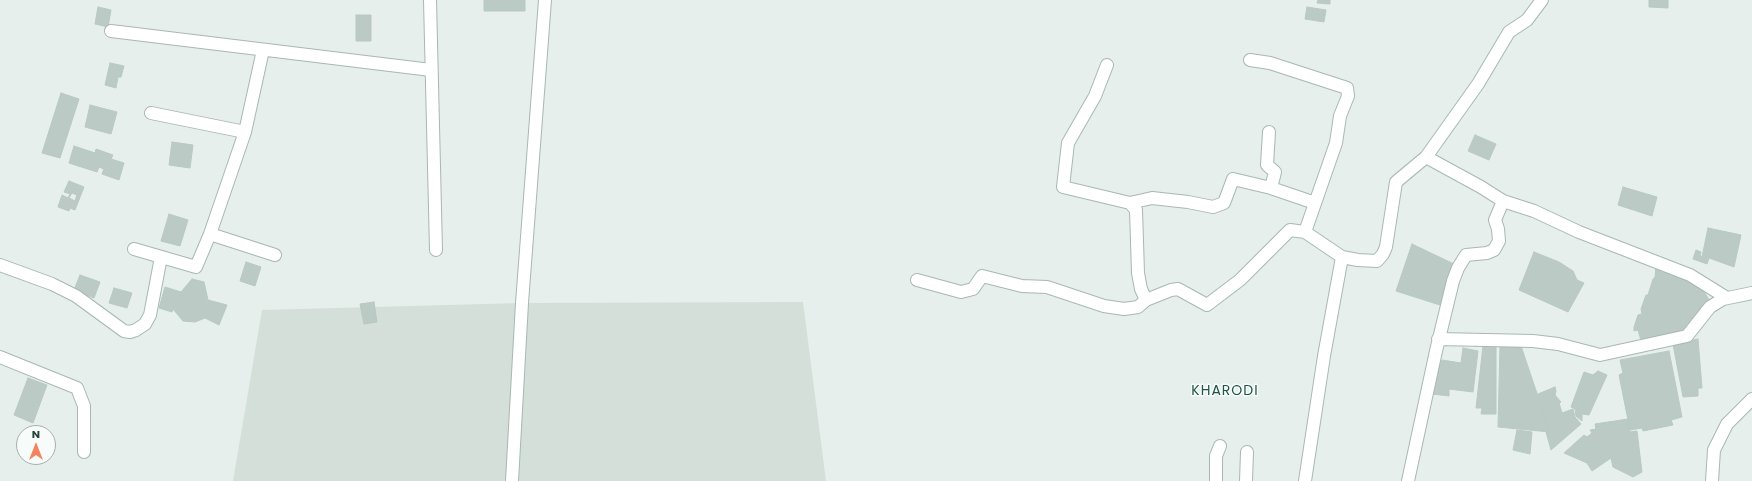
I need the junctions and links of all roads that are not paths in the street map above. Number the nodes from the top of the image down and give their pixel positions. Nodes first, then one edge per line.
1 (430, 0) edge
2 (545, 0) edge
3 (1542, 0) edge
4 (111, 31) dead end
5 (263, 50) junction
6 (1250, 60) dead end
7 (1107, 65) dead end
8 (431, 70) junction
9 (151, 113) dead end
10 (245, 132) junction
11 (1270, 132) dead end
12 (1426, 157) junction
13 (1271, 188) junction
14 (1503, 201) junction
15 (1130, 203) junction
16 (1316, 203) junction
17 (1305, 232) junction
18 (210, 234) junction
19 (134, 249) dead end
20 (436, 250) dead end
21 (276, 255) dead end
22 (161, 257) junction
23 (1342, 257) junction
24 (0, 265) edge
25 (917, 280) dead end
26 (1752, 293) edge
27 (1727, 298) junction
28 (1146, 300) junction
29 (1438, 340) junction
30 (0, 357) edge
31 (1752, 399) edge
32 (1220, 446) dead end
33 (84, 452) dead end
34 (1247, 452) dead end
35 (512, 481) edge
36 (1216, 481) edge
37 (1246, 481) edge
38 (1305, 481) edge
39 (1408, 481) edge
40 (1712, 481) edge

1 - 8 street
2 - 35 street
3 - 12 street
4 - 5 street
5 - 8 street
5 - 10 street
6 - 16 street
7 - 15 street
8 - 20 street
9 - 10 street
10 - 18 street
11 - 13 street
12 - 14 street
12 - 23 street
13 - 15 street
13 - 16 street
14 - 27 street
14 - 29 street
15 - 28 street
16 - 17 street
17 - 23 street
17 - 28 street
18 - 21 street
18 - 22 street
19 - 22 street
22 - 24 street
23 - 38 street
25 - 28 street
26 - 27 street
27 - 29 street
29 - 39 street
30 - 33 street
31 - 40 street
32 - 36 street
34 - 37 street

